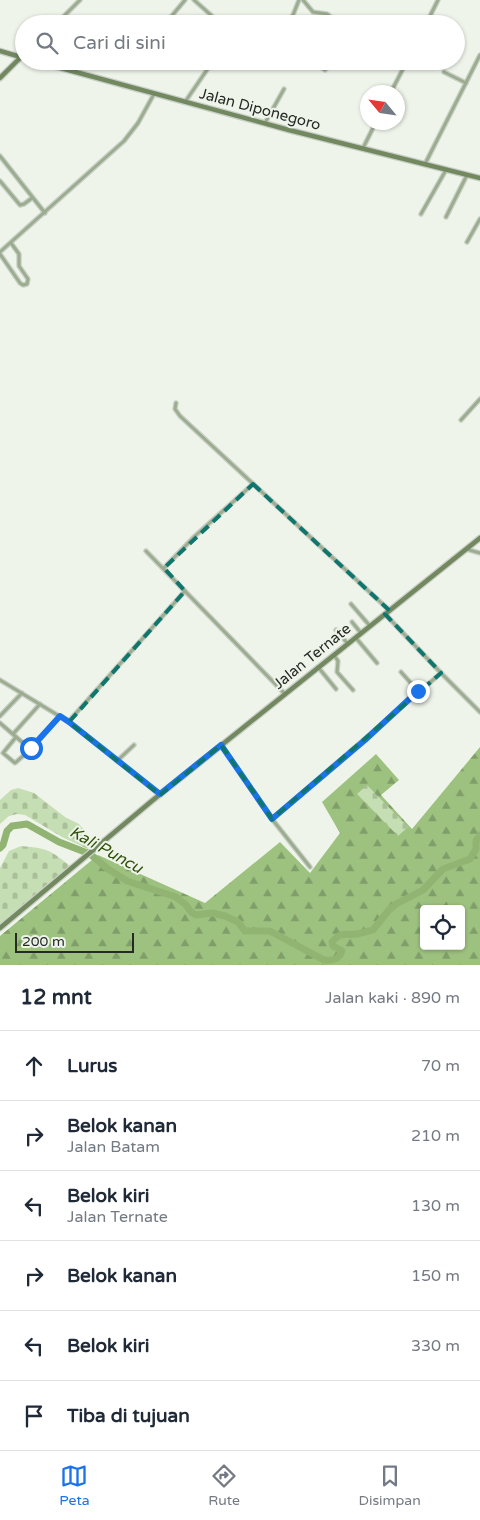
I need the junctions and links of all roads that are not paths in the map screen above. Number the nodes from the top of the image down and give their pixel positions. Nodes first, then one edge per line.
1 (80, 0) edge
2 (186, 0) edge
3 (194, 0) edge
4 (301, 0) edge
5 (438, 0) edge
6 (200, 2) edge
7 (65, 15) edge
8 (173, 15) edge
9 (212, 15) edge
10 (293, 15) edge
11 (328, 15) edge
12 (430, 15) edge
13 (0, 51) edge
14 (15, 55) edge
15 (480, 55) edge
16 (15, 64) edge
17 (67, 70) edge
18 (207, 70) edge
19 (402, 70) edge
20 (444, 72) dead end
21 (0, 78) edge
22 (466, 83) junction
23 (395, 85) edge
24 (284, 89) dead end
25 (154, 94) junction
26 (185, 103) junction
27 (265, 124) junction
28 (372, 130) edge
29 (363, 149) junction
30 (0, 156) edge
31 (424, 164) junction
32 (446, 170) junction
33 (467, 175) junction
34 (480, 178) edge
35 (0, 181) edge
36 (32, 198) junction
37 (45, 213) junction
38 (421, 214) dead end
39 (446, 217) dead end
40 (480, 219) edge
41 (467, 242) dead end
42 (11, 243) junction
43 (1, 250) edge
44 (480, 399) edge
45 (176, 403) dead end
46 (461, 420) dead end
47 (253, 484) junction
48 (480, 538) edge
49 (466, 549) junction
50 (146, 551) dead end
51 (480, 553) edge
52 (164, 568) junction
53 (185, 591) junction
54 (351, 604) dead end
55 (387, 612) junction
56 (352, 622) dead end
57 (370, 626) junction
58 (336, 630) dead end
59 (361, 633) junction
60 (356, 638) junction
61 (348, 644) junction
62 (334, 655) junction
63 (377, 663) dead end
64 (318, 668) junction
65 (401, 672) dead end
66 (441, 673) junction
67 (0, 680) edge
68 (336, 689) dead end
69 (353, 690) dead end
70 (418, 691) junction
71 (22, 693) junction
72 (285, 694) junction
73 (40, 704) junction
74 (480, 712) edge
75 (0, 716) edge
76 (60, 716) junction
77 (69, 722) junction
78 (0, 723) edge
79 (15, 736) junction
80 (134, 744) dead end
81 (221, 745) junction
82 (30, 749) junction
83 (117, 761) junction
84 (160, 794) junction
85 (272, 819) junction
86 (310, 867) dead end
87 (0, 928) edge

1 - 7 street
2 - 8 street
3 - 6 street
4 - 10 street
4 - 11 street
5 - 12 street
6 - 9 street
13 - 14 street
15 - 22 street
16 - 21 street
17 - 25 street, Jalan Diponegoro
18 - 26 street
19 - 23 street
20 - 22 street
22 - 31 street
24 - 27 street
25 - 26 street, Jalan Diponegoro
25 - 37 street
26 - 27 street, Jalan Diponegoro
27 - 29 street, Jalan Diponegoro
28 - 29 street
29 - 31 street, Jalan Diponegoro
30 - 36 street
31 - 32 street, Jalan Diponegoro
32 - 33 street, Jalan Diponegoro
32 - 38 street
33 - 34 street, Jalan Diponegoro
33 - 39 street
35 - 36 street
36 - 37 street
37 - 42 street
40 - 41 street
42 - 43 street
42 - 43 street
44 - 46 street
45 - 47 street
47 - 52 street
47 - 55 street
48 - 49 street, Jalan Ternate
49 - 51 street
49 - 55 street, Jalan Ternate
50 - 52 street
52 - 53 street
53 - 72 street
53 - 77 street
54 - 57 street
55 - 57 street, Jalan Ternate
55 - 66 street
56 - 59 street
57 - 59 street, Jalan Ternate
58 - 61 street
59 - 60 street, Jalan Ternate
60 - 61 street, Jalan Ternate
60 - 63 street
61 - 62 street, Jalan Ternate
62 - 64 street, Jalan Ternate
62 - 69 street
64 - 68 street
64 - 72 street, Jalan Ternate
65 - 70 street
66 - 70 street
66 - 74 street
67 - 71 street
70 - 85 street
71 - 73 street
71 - 75 street
72 - 81 street, Jalan Ternate
73 - 76 street
73 - 79 street
76 - 77 street
76 - 82 street
77 - 83 street
78 - 79 street
79 - 82 street
79 - 82 street
80 - 83 street
81 - 84 street, Jalan Ternate
81 - 85 street
83 - 84 street
84 - 87 street, Jalan Ternate
85 - 86 street

